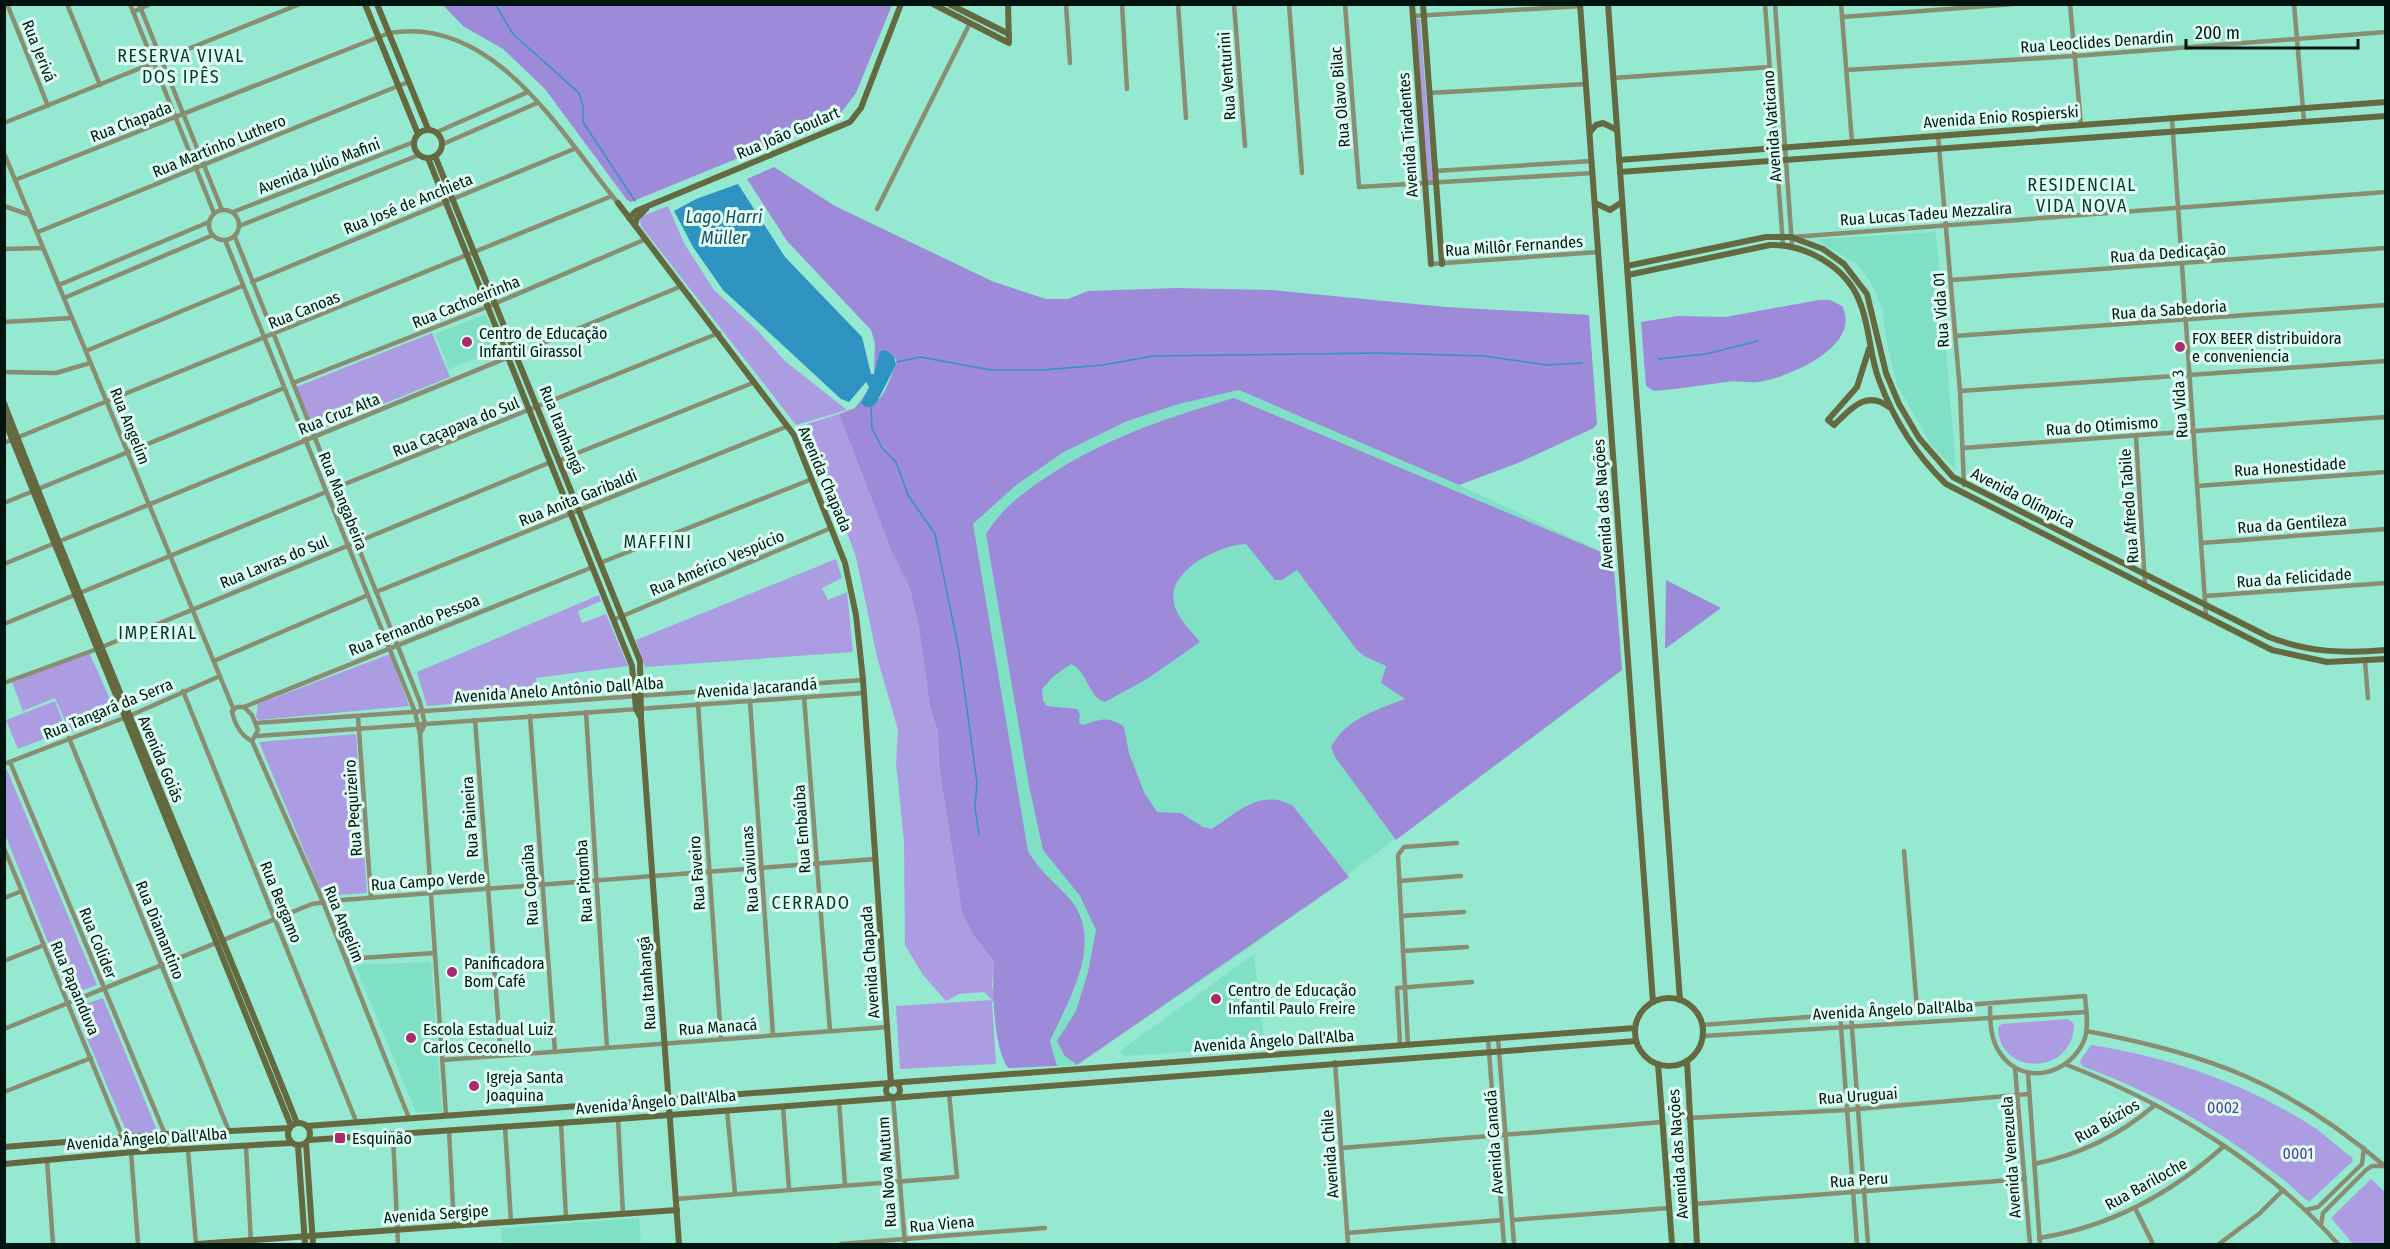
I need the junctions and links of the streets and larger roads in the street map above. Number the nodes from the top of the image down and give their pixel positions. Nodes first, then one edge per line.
1 (7, 4) edge
2 (68, 4) edge
3 (130, 4) edge
4 (150, 4) edge
5 (300, 4) edge
6 (365, 4) edge
7 (377, 4) edge
8 (901, 4) edge
9 (933, 4) edge
10 (949, 4) edge
11 (1008, 4) edge
12 (1066, 4) edge
13 (1122, 4) edge
14 (1178, 4) edge
15 (1234, 4) edge
16 (1289, 4) edge
17 (1345, 4) edge
18 (1412, 4) edge
19 (1423, 4) edge
20 (1608, 4) edge
21 (1765, 4) edge
22 (1775, 4) edge
23 (1841, 4) edge
24 (2014, 4) edge
25 (2070, 4) edge
26 (2294, 4) edge
27 (1581, 5) edge
28 (140, 6) edge
29 (132, 12) junction
30 (1424, 15) junction
31 (1413, 16) junction
32 (1842, 17) junction
33 (970, 23) junction
34 (2385, 32) edge
35 (388, 33) junction
36 (1009, 34) junction
37 (379, 37) junction
38 (2296, 39) junction
39 (2075, 56) junction
40 (162, 60) junction
41 (153, 63) junction
42 (1070, 63) dead end
43 (1770, 67) junction
44 (1846, 70) junction
45 (1613, 78) junction
46 (408, 82) junction
47 (1586, 84) junction
48 (100, 85) junction
49 (399, 86) junction
50 (1127, 88) dead end
51 (528, 92) junction
52 (1429, 93) junction
53 (2385, 102) edge
54 (537, 103) junction
55 (48, 106) junction
56 (2302, 109) junction
57 (183, 114) junction
58 (2385, 116) edge
59 (175, 117) junction
60 (1186, 118) dead end
61 (2172, 119) junction
62 (2304, 121) junction
63 (4, 123) edge
64 (2081, 125) junction
65 (428, 129) junction
66 (1617, 130) junction
67 (2173, 131) junction
68 (437, 132) junction
69 (1590, 133) junction
70 (418, 134) junction
71 (1938, 134) junction
72 (1852, 141) junction
73 (414, 142) junction
74 (443, 144) junction
75 (1245, 146) dead end
76 (1786, 147) junction
77 (1776, 148) junction
78 (1940, 148) junction
79 (574, 149) junction
80 (4, 153) edge
81 (419, 155) junction
82 (432, 157) junction
83 (1777, 159) junction
84 (1787, 159) junction
85 (1619, 160) junction
86 (1592, 161) junction
87 (204, 165) junction
88 (196, 168) junction
89 (1435, 171) junction
90 (1620, 172) junction
91 (1302, 173) dead end
92 (1593, 173) junction
93 (15, 180) junction
94 (1425, 184) junction
95 (1436, 184) junction
96 (2385, 192) edge
97 (612, 196) junction
98 (452, 199) junction
99 (444, 202) junction
100 (1622, 202) junction
101 (618, 203) junction
102 (1595, 203) junction
103 (651, 205) junction
104 (4, 206) edge
105 (2178, 207) junction
106 (222, 210) junction
107 (877, 210) dead end
108 (636, 211) junction
109 (233, 212) junction
110 (214, 213) junction
111 (30, 215) junction
112 (629, 218) junction
113 (209, 222) junction
114 (1947, 224) junction
115 (635, 225) junction
116 (239, 226) junction
117 (38, 232) junction
118 (213, 235) junction
119 (1782, 236) junction
120 (235, 237) junction
121 (1791, 237) junction
122 (646, 239) junction
123 (225, 240) junction
124 (1783, 245) junction
125 (1792, 246) junction
126 (43, 248) junction
127 (2385, 248) edge
128 (4, 249) edge
129 (1599, 252) junction
130 (475, 253) junction
131 (466, 257) junction
132 (1431, 264) joint
133 (1442, 264) junction
134 (2184, 265) junction
135 (1627, 266) junction
136 (1628, 275) junction
137 (1951, 280) junction
138 (252, 282) junction
139 (59, 285) junction
140 (242, 286) junction
141 (683, 286) junction
142 (64, 298) junction
143 (495, 303) junction
144 (2385, 305) edge
145 (487, 307) junction
146 (72, 318) junction
147 (2187, 321) junction
148 (4, 322) edge
149 (719, 333) junction
150 (274, 335) junction
151 (1955, 336) junction
152 (264, 339) junction
153 (1869, 348) junction
154 (86, 351) junction
155 (516, 354) junction
156 (507, 358) junction
157 (2385, 361) edge
158 (90, 363) junction
159 (4, 372) edge
160 (2190, 375) junction
161 (755, 382) junction
162 (293, 383) junction
163 (284, 388) junction
164 (1960, 392) junction
165 (4, 403) edge
166 (108, 403) junction
167 (538, 407) junction
168 (1891, 408) junction
169 (529, 410) junction
170 (2385, 417) edge
171 (4, 419) edge
172 (788, 426) junction
173 (2193, 431) junction
174 (2136, 436) junction
175 (314, 437) junction
176 (15, 438) junction
177 (305, 440) junction
178 (4, 442) edge
179 (1963, 448) junction
180 (128, 453) junction
181 (560, 460) junction
182 (551, 462) junction
183 (2385, 472) edge
184 (812, 479) junction
185 (1964, 485) junction
186 (2197, 486) junction
187 (335, 488) junction
188 (35, 490) junction
189 (326, 492) junction
190 (4, 503) edge
191 (149, 504) junction
192 (579, 510) junction
193 (571, 513) junction
194 (831, 528) junction
195 (2385, 529) edge
196 (357, 541) junction
197 (56, 543) junction
198 (2201, 543) junction
199 (349, 544) junction
200 (170, 557) junction
201 (600, 563) junction
202 (4, 564) edge
203 (593, 567) junction
204 (2146, 574) junction
205 (2385, 583) edge
206 (2145, 585) junction
207 (376, 592) junction
208 (77, 594) junction
209 (368, 595) junction
210 (2205, 596) junction
211 (2205, 605) junction
212 (191, 609) junction
213 (2206, 616) junction
214 (621, 617) junction
215 (613, 620) junction
216 (4, 624) edge
217 (398, 645) junction
218 (99, 647) junction
219 (390, 648) junction
220 (2385, 650) edge
221 (2385, 659) edge
222 (214, 661) junction
223 (2365, 661) junction
224 (220, 676) junction
225 (863, 680) junction
226 (4, 683) edge
227 (811, 684) junction
228 (183, 692) junction
229 (864, 693) junction
230 (639, 696) junction
231 (814, 696) junction
232 (804, 697) junction
233 (2368, 698) dead end
234 (750, 701) junction
235 (698, 704) junction
236 (244, 707) junction
237 (233, 708) junction
238 (639, 709) junction
239 (415, 712) junction
240 (423, 712) junction
241 (586, 712) junction
242 (530, 716) junction
243 (126, 717) junction
244 (358, 717) junction
245 (475, 720) junction
246 (256, 723) junction
247 (417, 724) junction
248 (425, 724) junction
249 (359, 729) junction
250 (420, 734) junction
251 (257, 736) junction
252 (69, 738) junction
253 (252, 741) junction
254 (7, 763) edge
255 (1457, 843) dead end
256 (4, 848) edge
257 (1904, 851) dead end
258 (876, 859) junction
259 (817, 863) junction
260 (762, 868) junction
261 (709, 872) junction
262 (654, 876) junction
263 (1461, 876) dead end
264 (596, 880) junction
265 (1399, 880) junction
266 (542, 884) junction
267 (488, 888) junction
268 (22, 891) junction
269 (431, 893) junction
270 (371, 897) junction
271 (4, 898) edge
272 (323, 902) junction
273 (1464, 912) dead end
274 (1401, 916) junction
275 (274, 918) junction
276 (223, 939) junction
277 (216, 943) junction
278 (44, 945) junction
279 (1467, 947) dead end
280 (1403, 951) junction
281 (435, 953) junction
282 (346, 959) junction
283 (4, 961) edge
284 (162, 965) junction
285 (1472, 982) dead end
286 (1405, 988) junction
287 (104, 989) junction
288 (1680, 1000) junction
289 (1653, 1002) junction
290 (67, 1003) junction
291 (1989, 1004) junction
292 (1917, 1009) junction
293 (2086, 1012) junction
294 (1840, 1014) junction
295 (1851, 1014) junction
296 (1990, 1018) junction
297 (1702, 1024) junction
298 (1852, 1026) junction
299 (888, 1027) junction
300 (1840, 1027) junction
301 (1635, 1028) junction
302 (4, 1029) edge
303 (830, 1031) junction
304 (2086, 1031) junction
305 (773, 1035) junction
306 (1703, 1036) junction
307 (1498, 1038) junction
308 (721, 1039) junction
309 (1488, 1039) junction
310 (1636, 1041) junction
311 (665, 1043) junction
312 (1400, 1045) junction
313 (1408, 1045) junction
314 (607, 1048) junction
315 (1499, 1050) junction
316 (1489, 1051) junction
317 (555, 1052) junction
318 (501, 1056) junction
319 (91, 1058) junction
320 (443, 1060) junction
321 (1687, 1061) junction
322 (1335, 1062) junction
323 (1658, 1064) junction
324 (2067, 1065) junction
325 (2015, 1068) junction
326 (2028, 1073) junction
327 (891, 1084) junction
328 (4, 1092) edge
329 (945, 1093) junction
330 (2029, 1094) junction
331 (2018, 1095) junction
332 (893, 1097) junction
333 (669, 1099) junction
334 (839, 1101) junction
335 (2155, 1105) junction
336 (783, 1106) junction
337 (1858, 1109) junction
338 (727, 1110) junction
339 (1847, 1110) junction
340 (671, 1114) junction
341 (446, 1115) junction
342 (409, 1118) junction
343 (618, 1119) junction
344 (1688, 1119) junction
345 (356, 1121) junction
346 (1662, 1122) junction
347 (561, 1123) junction
348 (292, 1126) junction
349 (306, 1126) junction
350 (505, 1126) junction
351 (449, 1130) junction
352 (229, 1131) junction
353 (165, 1134) junction
354 (393, 1135) junction
355 (1505, 1135) junction
356 (1496, 1136) junction
357 (123, 1138) junction
358 (308, 1142) junction
359 (294, 1144) junction
360 (246, 1146) junction
361 (2224, 1146) junction
362 (4, 1147) edge
363 (1341, 1148) junction
364 (2364, 1148) junction
365 (158, 1150) junction
366 (188, 1150) junction
367 (131, 1152) junction
368 (48, 1160) junction
369 (4, 1164) edge
370 (2034, 1164) junction
371 (2385, 1167) edge
372 (2025, 1179) junction
373 (900, 1181) junction
374 (846, 1185) junction
375 (789, 1189) junction
376 (2283, 1190) junction
377 (1853, 1192) junction
378 (1864, 1192) junction
379 (735, 1193) junction
380 (676, 1199) junction
381 (1694, 1204) junction
382 (1669, 1208) junction
383 (2134, 1208) junction
384 (676, 1210) junction
385 (2306, 1210) junction
386 (623, 1214) junction
387 (567, 1218) junction
388 (1502, 1220) junction
389 (1512, 1220) junction
390 (511, 1222) junction
391 (2321, 1225) junction
392 (454, 1226) junction
393 (1045, 1228) dead end
394 (397, 1231) junction
395 (1347, 1233) junction
396 (313, 1236) junction
397 (305, 1237) junction
398 (2039, 1238) junction
399 (904, 1242) edge
400 (251, 1243) edge
401 (2338, 1244) edge
402 (53, 1245) edge
403 (138, 1245) edge
404 (197, 1245) edge
405 (305, 1245) edge
406 (314, 1245) edge
407 (398, 1245) edge
408 (679, 1245) edge
409 (841, 1245) edge
410 (1348, 1245) edge
411 (1504, 1245) edge
412 (1514, 1245) edge
413 (1672, 1245) edge
414 (1697, 1245) edge
415 (1857, 1245) edge
416 (1868, 1245) edge
417 (2030, 1245) edge
418 (2040, 1245) edge
419 (2153, 1245) edge
420 (2219, 1245) edge

1 - 55 street, Rua Jerivá
2 - 48 street
3 - 29 street
4 - 28 street
5 - 40 street
6 - 37 street
7 - 35 street
8 - 103 street, Rua João Goulart
9 - 33 street
10 - 36 street
11 - 36 street
12 - 42 street
13 - 50 street
14 - 60 street
15 - 75 street, Rua Venturini
16 - 91 street
17 - 94 street, Rua Olavo Bilac
18 - 31 street, Avenida Tiradentes
19 - 30 street, Avenida Tiradentes
20 - 45 street
21 - 43 street, Avenida Vaticano
22 - 76 street, Avenida Vaticano
23 - 32 street
24 - 32 street
25 - 39 street
26 - 38 street
27 - 30 street
27 - 47 street, Avenida das Nações
28 - 29 street
28 - 40 street
29 - 41 street
30 - 31 street
30 - 52 street, Avenida Tiradentes
31 - 94 street, Avenida Tiradentes
32 - 44 street
33 - 36 street
33 - 107 street
34 - 38 street, Rua Leoclides Denardin
35 - 37 street, Rua Chapada
35 - 46 street
35 - 51 street, Avenida Chapada
37 - 49 street
37 - 57 street, Rua Chapada
38 - 39 street, Rua Leoclides Denardin
38 - 56 street
39 - 44 street, Rua Leoclides Denardin
39 - 64 street
40 - 41 street
40 - 57 street
41 - 48 street
41 - 59 street
43 - 45 street
43 - 77 street, Avenida Vaticano
44 - 72 street
45 - 66 street
46 - 49 street, Rua Martinho Luthero
46 - 65 street
47 - 52 street
47 - 69 street, Avenida das Nações
48 - 55 street
49 - 70 street
49 - 87 street, Rua Martinho Luthero
51 - 54 street, Avenida Chapada
51 - 68 street
52 - 89 street, Avenida Tiradentes
53 - 56 street, Avenida Enio Rospierski
54 - 74 street
54 - 79 street, Avenida Chapada
55 - 63 street
56 - 61 street, Avenida Enio Rospierski
56 - 62 street
57 - 59 street, Rua Chapada
57 - 87 street
58 - 62 street, Avenida Enio Rospierski
59 - 88 street
59 - 93 street, Rua Chapada
61 - 64 street, Avenida Enio Rospierski
61 - 67 street, Rua Vida 3
62 - 67 street, Avenida Enio Rospierski
64 - 71 street, Avenida Enio Rospierski
65 - 68 street
65 - 70 street
66 - 69 street
66 - 85 street
67 - 78 street, Avenida Enio Rospierski
67 - 105 street, Rua Vida 3
68 - 74 street
69 - 86 street, Avenida das Nações
70 - 73 street
71 - 72 street, Avenida Enio Rospierski
71 - 78 street, Rua Vida 01
72 - 76 street, Avenida Enio Rospierski
73 - 81 street
73 - 109 street, Avenida Julio Mafini
74 - 82 street
76 - 77 street, Avenida Enio Rospierski
76 - 84 street, Avenida Vaticano
77 - 83 street, Avenida Vaticano
77 - 85 street, Avenida Enio Rospierski
78 - 84 street, Avenida Enio Rospierski
78 - 114 street, Rua Vida 01
79 - 97 street, Avenida Chapada
79 - 98 street, Rua José de Anchieta
80 - 93 street, Rua Angelim
81 - 82 street
81 - 116 street, Avenida Julio Mafini
82 - 98 street, Rua Itanhangá
82 - 99 street, Rua Itanhangá
83 - 84 street, Avenida Enio Rospierski
83 - 90 street, Avenida Enio Rospierski
83 - 119 street, Avenida Vaticano
84 - 121 street, Avenida Vaticano
85 - 90 street
86 - 89 street
86 - 92 street, Avenida das Nações
87 - 88 street, Rua Martinho Luthero
87 - 106 street
88 - 110 street
88 - 117 street, Rua Martinho Luthero
89 - 95 street, Avenida Tiradentes
90 - 100 street
92 - 95 street
92 - 102 street, Avenida das Nações
93 - 111 street, Rua Angelim
94 - 95 street
94 - 132 street, Avenida Tiradentes
95 - 133 street, Avenida Tiradentes
96 - 105 street, Rua Lucas Tadeu Mezzalira
97 - 101 street, Avenida Chapada
97 - 130 street, Rua Canoas
98 - 99 street, Rua José de Anchieta
98 - 130 street, Rua Itanhangá
99 - 131 street, Rua Itanhangá
99 - 138 street, Rua José de Anchieta
100 - 102 street
100 - 135 street
101 - 108 street
101 - 112 street, Avenida Chapada
102 - 129 street, Avenida das Nações
103 - 108 street, Rua João Goulart
103 - 115 street
104 - 111 street
105 - 114 street, Rua Lucas Tadeu Mezzalira
105 - 134 street, Rua Vida 3
106 - 109 street
106 - 110 street
108 - 112 street
109 - 116 street
110 - 113 street
111 - 117 street, Rua Angelim
112 - 115 street, Avenida Chapada
113 - 118 street
113 - 139 street
114 - 121 street, Rua Lucas Tadeu Mezzalira
114 - 137 street, Rua Vida 01
115 - 122 street, Avenida Chapada
116 - 120 street
117 - 126 street, Rua Angelim
118 - 123 street
118 - 142 street
119 - 121 street, Avenida Olímpica
119 - 124 street, Avenida Vaticano
119 - 135 street, Avenida Olímpica
120 - 123 street
120 - 138 street, Rua Mangabeira
121 - 125 street, Avenida Vaticano
121 - 185 street, Avenida Olímpica
122 - 141 street, Avenida Chapada
122 - 143 street, Rua Cachoeirinha
123 - 140 street, Rua Mangabeira
124 - 125 street, Avenida Olímpica
124 - 136 street, Avenida Olímpica
125 - 153 street, Avenida Olímpica
126 - 128 street
126 - 139 street, Rua Angelim
127 - 134 street, Rua da Dedicação
129 - 133 street, Rua Millôr Fernandes
129 - 289 street, Avenida das Nações
130 - 131 street, Rua Canoas
130 - 143 street, Rua Itanhangá
131 - 145 street, Rua Itanhangá
131 - 150 street, Rua Canoas
132 - 133 street, Rua Millôr Fernandes
134 - 137 street, Rua da Dedicação
134 - 147 street, Rua Vida 3
135 - 136 street
136 - 288 street
137 - 151 street, Rua Vida 01
138 - 150 street, Rua Mangabeira
139 - 142 street, Rua Angelim
140 - 152 street, Rua Mangabeira
140 - 154 street
141 - 149 street, Avenida Chapada
141 - 155 street, Rua Cruz Alta
142 - 146 street, Rua Angelim
143 - 145 street, Rua Cachoeirinha
143 - 155 street, Rua Itanhangá
144 - 147 street, Rua da Sabedoria
145 - 156 street, Rua Itanhangá
145 - 162 street, Rua Cachoeirinha
146 - 148 street
146 - 154 street, Rua Angelim
147 - 151 street, Rua da Sabedoria
147 - 160 street, Rua Vida 3
149 - 161 street, Avenida Chapada
149 - 167 street, Rua Caçapava do Sul
150 - 152 street, Rua Canoas
150 - 162 street, Rua Mangabeira
151 - 164 street, Rua Vida 01
152 - 163 street, Rua Mangabeira
152 - 166 street, Rua Canoas
153 - 168 street, Avenida Olímpica
153 - 168 street, Avenida Olímpica
154 - 158 street, Rua Angelim
155 - 156 street, Rua Cruz Alta
155 - 167 street, Rua Itanhangá
156 - 169 street, Rua Itanhangá
156 - 175 street, Rua Cruz Alta
157 - 160 street
158 - 159 street
158 - 166 street, Rua Angelim
160 - 164 street
160 - 173 street, Rua Vida 3
161 - 172 street, Avenida Chapada
161 - 181 street
162 - 175 street, Rua Mangabeira
163 - 177 street, Rua Mangabeira
163 - 180 street
164 - 179 street, Rua Vida 01
165 - 176 street, Avenida Goiás
166 - 176 street, Rua Canoas
166 - 180 street, Rua Angelim
167 - 169 street, Rua Caçapava do Sul
167 - 181 street, Rua Itanhangá
168 - 206 street, Avenida Olímpica
169 - 182 street, Rua Itanhangá
169 - 187 street, Rua Caçapava do Sul
170 - 173 street, Rua do Otimismo
171 - 176 street, Avenida Goiás
172 - 184 street, Avenida Chapada
172 - 192 street, Rua Anita Garibaldi
173 - 174 street, Rua do Otimismo
173 - 186 street, Rua Vida 3
174 - 179 street, Rua do Otimismo
174 - 204 street, Rua Afredo Tabile
175 - 177 street, Rua Cruz Alta
175 - 187 street, Rua Mangabeira
176 - 178 street, Rua Canoas
176 - 188 street, Avenida Goiás
177 - 189 street, Rua Mangabeira
177 - 191 street, Rua Cruz Alta
179 - 185 street, Rua Vida 01
180 - 188 street
180 - 191 street, Rua Angelim
181 - 192 street, Rua Itanhangá
182 - 193 street, Rua Itanhangá
182 - 196 street, Rua Lavras do Sul
183 - 186 street, Rua Honestidade
184 - 194 street, Avenida Chapada
184 - 201 street
185 - 204 street, Avenida Olímpica
186 - 198 street, Rua Vida 3
187 - 196 street, Rua Mangabeira
188 - 190 street
188 - 197 street, Avenida Goiás
189 - 199 street, Rua Mangabeira
189 - 200 street
191 - 197 street, Rua Cruz Alta
191 - 200 street, Rua Angelim
192 - 193 street, Rua Anita Garibaldi
192 - 201 street, Rua Itanhangá
193 - 203 street, Rua Itanhangá
193 - 207 street, Rua Anita Garibaldi
194 - 214 street, Rua Américo Vespúcio
194 - 225 street, Avenida Chapada
195 - 198 street, Rua da Gentileza
196 - 199 street, Rua Lavras do Sul
196 - 207 street, Rua Mangabeira
197 - 202 street, Rua Cruz Alta
197 - 208 street, Avenida Goiás
198 - 210 street, Rua Vida 3
199 - 209 street, Rua Mangabeira
199 - 212 street, Rua Lavras do Sul
200 - 208 street
200 - 212 street, Rua Angelim
201 - 214 street, Rua Itanhangá
203 - 215 street, Rua Itanhangá
203 - 217 street, Rua Fernando Pessoa
204 - 206 street, Rua Afredo Tabile
204 - 211 street, Avenida Olímpica
205 - 210 street, Rua da Felicidade
206 - 213 street, Avenida Olímpica
207 - 217 street, Rua Mangabeira
208 - 216 street
208 - 218 street, Avenida Goiás
209 - 219 street, Rua Mangabeira
209 - 222 street
210 - 211 street, Rua Vida 3
211 - 213 street, Rua Vida 3
211 - 220 street, Avenida Olímpica
212 - 218 street, Rua Lavras do Sul
212 - 222 street, Rua Angelim
213 - 223 street, Avenida Olímpica
214 - 215 street, Rua Américo Vespúcio
214 - 230 street, Rua Itanhangá
215 - 230 street, Rua Itanhangá
217 - 219 street, Rua Fernando Pessoa
217 - 240 street, Rua Mangabeira
218 - 226 street, Rua Lavras do Sul
218 - 243 street, Avenida Goiás
219 - 236 street, Rua Fernando Pessoa
219 - 239 street, Rua Mangabeira
221 - 223 street, Avenida Olímpica
222 - 224 street, Rua Angelim
223 - 233 street
224 - 228 street, Rua Tangará da Serra
224 - 237 street, Rua Angelim
225 - 227 street, Avenida Anelo Antônio Dall Alba
225 - 229 street, Avenida Chapada
227 - 230 street, Avenida Anelo Antônio Dall Alba
227 - 231 street
228 - 243 street, Rua Tangará da Serra
228 - 275 street, Rua Bergamo
229 - 231 street, Avenida Jacarandá
229 - 258 street, Avenida Chapada
230 - 238 street, Rua Itanhangá
230 - 240 street, Avenida Anelo Antônio Dall Alba
231 - 232 street, Avenida Jacarandá
232 - 234 street, Avenida Jacarandá
232 - 259 street, Rua Embaúba
234 - 235 street, Avenida Jacarandá
234 - 260 street, Rua Caviunas
235 - 238 street, Avenida Jacarandá
235 - 261 street, Rua Faveiro
236 - 237 street, Rua Fernando Pessoa
236 - 246 street
237 - 253 street, Rua Angelim
238 - 241 street, Avenida Jacarandá
238 - 262 street, Rua Itanhangá
239 - 240 street, Avenida Anelo Antônio Dall Alba
239 - 244 street, Avenida Anelo Antônio Dall Alba
239 - 247 street, Rua Mangabeira
240 - 248 street, Rua Mangabeira
241 - 242 street, Avenida Jacarandá
241 - 264 street, Rua Pitomba
242 - 245 street, Avenida Jacarandá
242 - 266 street, Rua Copaíba
243 - 252 street, Rua Tangará da Serra
243 - 276 street, Avenida Goiás
243 - 277 street, Avenida Goiás
244 - 246 street, Avenida Anelo Antônio Dall Alba
244 - 249 street, Rua Pequizeiro
245 - 248 street, Avenida Jacarandá
245 - 267 street, Rua Paineira
246 - 251 street
247 - 248 street, Avenida Jacarandá
247 - 249 street, Avenida Jacarandá
247 - 250 street, Rua Mangabeira
248 - 250 street
249 - 251 street, Avenida Jacarandá
249 - 270 street, Rua Pequizeiro
250 - 269 street
251 - 253 street
252 - 254 street, Rua Tangará da Serra
252 - 284 street, Rua Diamantino
253 - 272 street, Rua Angelim
254 - 287 street, Rua Colider
255 - 265 street
256 - 268 street, Rua Papanduva
257 - 292 street
258 - 259 street, Rua Campo Verde
258 - 299 street, Avenida Chapada
259 - 260 street, Rua Campo Verde
259 - 303 street, Rua Embaúba
260 - 261 street, Rua Campo Verde
260 - 305 street, Rua Caviunas
261 - 262 street, Rua Campo Verde
261 - 308 street, Rua Faveiro
262 - 264 street, Rua Campo Verde
262 - 311 street, Rua Itanhangá
263 - 265 street
264 - 266 street, Rua Campo Verde
264 - 314 street, Rua Pitomba
265 - 274 street
266 - 267 street, Rua Campo Verde
266 - 317 street, Rua Copaíba
267 - 269 street, Rua Campo Verde
267 - 318 street, Rua Paineira
268 - 271 street
268 - 278 street, Rua Papanduva
269 - 270 street, Rua Campo Verde
269 - 281 street
270 - 272 street, Rua Campo Verde
272 - 275 street, Rua Campo Verde
272 - 282 street, Rua Angelim
273 - 274 street
274 - 280 street
275 - 276 street, Rua Campo Verde
275 - 345 street, Rua Bergamo
276 - 277 street, Rua Campo Verde
276 - 348 street, Avenida Goiás
277 - 284 street, Rua Campo Verde
277 - 348 street, Avenida Goiás
278 - 283 street
278 - 290 street, Rua Papanduva
279 - 280 street
280 - 286 street
281 - 282 street
281 - 320 street
282 - 342 street, Rua Angelim
284 - 287 street, Rua Campo Verde
284 - 352 street, Rua Diamantino
285 - 286 street
286 - 312 street
286 - 313 street
287 - 290 street, Rua Campo Verde
287 - 353 street, Rua Colider
288 - 289 street
288 - 297 street
289 - 301 street
290 - 302 street, Rua Campo Verde
290 - 319 street, Rua Papanduva
291 - 292 street, Avenida Ângelo Dall'Alba
291 - 293 street, Avenida Ângelo Dall'Alba
291 - 296 street
292 - 295 street, Avenida Ângelo Dall'Alba
293 - 296 street, Avenida Ângelo Dall'Alba
293 - 304 street
294 - 295 street, Avenida Ângelo Dall'Alba
294 - 297 street, Avenida Ângelo Dall'Alba
294 - 300 street
295 - 298 street
296 - 298 street, Avenida Ângelo Dall'Alba
296 - 325 street
297 - 306 street
298 - 300 street, Avenida Ângelo Dall'Alba
298 - 337 street
299 - 303 street, Rua Manacá
299 - 327 street, Avenida Chapada
300 - 306 street, Avenida Ângelo Dall'Alba
300 - 339 street
301 - 307 street, Avenida Ângelo Dall'Alba
301 - 310 street
303 - 305 street, Rua Manacá
304 - 324 street
304 - 364 street
305 - 308 street, Rua Manacá
306 - 321 street
307 - 309 street, Avenida Ângelo Dall'Alba
307 - 315 street, Avenida Canadá
308 - 311 street, Rua Manacá
309 - 313 street, Avenida Ângelo Dall'Alba
309 - 316 street, Avenida Canadá
310 - 315 street, Avenida Ângelo Dall'Alba
310 - 323 street
311 - 314 street, Rua Manacá
311 - 333 street, Rua Itanhangá
312 - 313 street, Avenida Ângelo Dall'Alba
312 - 327 street, Avenida Ângelo Dall'Alba
314 - 317 street, Rua Manacá
315 - 316 street, Avenida Ângelo Dall'Alba
315 - 355 street, Avenida Canadá
316 - 322 street, Avenida Ângelo Dall'Alba
316 - 356 street, Avenida Canadá
317 - 318 street, Rua Manacá
318 - 320 street, Rua Manacá
319 - 328 street
319 - 357 street, Rua Papanduva
320 - 341 street
321 - 323 street
321 - 344 street, Avenida das Nações
322 - 329 street, Avenida Ângelo Dall'Alba
322 - 363 street, Avenida Chile
323 - 346 street, Avenida das Nações
324 - 326 street
324 - 335 street
325 - 326 street
325 - 331 street, Avenida Venezuela
326 - 330 street, Avenida Venezuela
327 - 332 street, Avenida Chapada
327 - 333 street, Avenida Ângelo Dall'Alba
329 - 332 street, Avenida Ângelo Dall'Alba
329 - 373 street
330 - 331 street, Rua Uruguai
330 - 370 street, Avenida Venezuela
331 - 337 street, Rua Uruguai
331 - 372 street, Avenida Venezuela
332 - 334 street, Avenida Ângelo Dall'Alba
332 - 373 street, Rua Nova Mutum
333 - 340 street, Rua Itanhangá
333 - 341 street, Avenida Ângelo Dall'Alba
334 - 336 street, Avenida Ângelo Dall'Alba
334 - 374 street
335 - 361 street
335 - 370 street, Rua Búzios
336 - 338 street, Avenida Ângelo Dall'Alba
336 - 375 street
337 - 339 street, Rua Uruguai
337 - 378 street
338 - 340 street, Avenida Ângelo Dall'Alba
338 - 379 street
339 - 344 street, Rua Uruguai
339 - 377 street
340 - 343 street, Avenida Ângelo Dall'Alba
340 - 380 street, Rua Itanhangá
341 - 342 street, Avenida Ângelo Dall'Alba
341 - 351 street
342 - 345 street, Avenida Ângelo Dall'Alba
343 - 347 street, Avenida Ângelo Dall'Alba
343 - 386 street
344 - 381 street, Avenida das Nações
345 - 349 street, Avenida Ângelo Dall'Alba
346 - 355 street
346 - 382 street, Avenida das Nações
347 - 350 street, Avenida Ângelo Dall'Alba
347 - 387 street
348 - 349 street
348 - 352 street, Avenida Ângelo Dall'Alba
348 - 359 street
349 - 358 street
350 - 351 street, Avenida Ângelo Dall'Alba
350 - 390 street
351 - 354 street, Avenida Ângelo Dall'Alba
351 - 392 street
352 - 353 street, Avenida Ângelo Dall'Alba
353 - 357 street, Avenida Ângelo Dall'Alba
353 - 365 street
354 - 358 street, Avenida Ângelo Dall'Alba
354 - 394 street
355 - 356 street
355 - 389 street, Avenida Canadá
356 - 363 street
356 - 388 street, Avenida Canadá
357 - 362 street, Avenida Ângelo Dall'Alba
358 - 359 street
358 - 396 street
359 - 360 street, Avenida Ângelo Dall'Alba
359 - 397 street
360 - 366 street, Avenida Ângelo Dall'Alba
360 - 400 street
361 - 376 street
361 - 383 street, Rua Bariloche
363 - 395 street, Avenida Chile
364 - 371 street
364 - 385 street
365 - 366 street, Avenida Ângelo Dall'Alba
365 - 367 street, Avenida Ângelo Dall'Alba
366 - 404 street
367 - 368 street, Avenida Ângelo Dall'Alba
367 - 403 street
368 - 369 street, Avenida Ângelo Dall'Alba
368 - 402 street
370 - 398 street, Avenida Venezuela
371 - 391 street
372 - 378 street, Rua Peru
372 - 417 street, Avenida Venezuela
373 - 374 street
373 - 399 street, Rua Nova Mutum
374 - 375 street
375 - 379 street
376 - 385 street
376 - 420 street
377 - 378 street, Rua Peru
377 - 381 street, Rua Peru
377 - 415 street
378 - 416 street
379 - 380 street
380 - 384 street, Rua Itanhangá
381 - 414 street, Avenida das Nações
382 - 389 street
382 - 413 street, Avenida das Nações
383 - 398 street, Rua Bariloche
383 - 419 street
384 - 386 street, Avenida Sergipe
384 - 408 street, Rua Itanhangá
385 - 391 street
386 - 387 street, Avenida Sergipe
387 - 390 street, Avenida Sergipe
388 - 395 street
388 - 411 street, Avenida Canadá
389 - 412 street, Avenida Canadá
390 - 392 street, Avenida Sergipe
391 - 401 street
392 - 394 street, Avenida Sergipe
393 - 399 street, Rua Viena
394 - 396 street, Avenida Sergipe
394 - 407 street
395 - 410 street, Avenida Chile
396 - 397 street, Avenida Sergipe
396 - 406 street
397 - 400 street, Avenida Sergipe
397 - 405 street
398 - 418 street, Avenida Venezuela
399 - 409 street, Rua Viena
400 - 404 street, Avenida Sergipe

